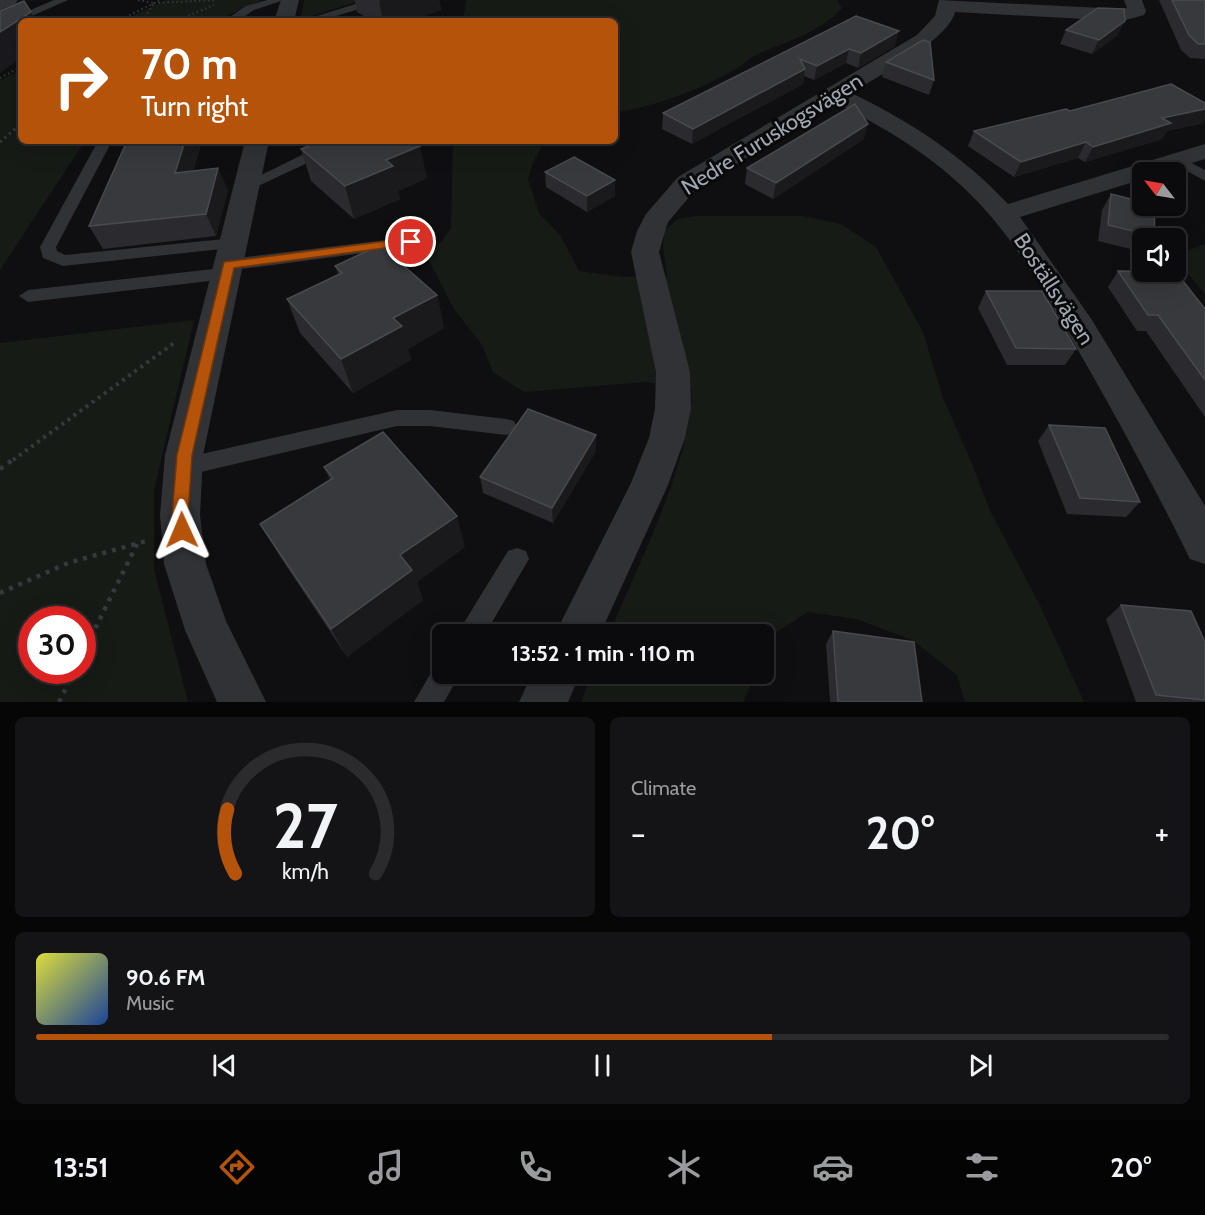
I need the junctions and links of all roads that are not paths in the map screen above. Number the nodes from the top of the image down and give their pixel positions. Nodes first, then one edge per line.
1 (9, 0) edge
2 (63, 0) edge
3 (279, 0) edge
4 (290, 0) edge
5 (948, 3) edge
6 (0, 4) edge
7 (362, 5) dead end
8 (1134, 6) edge
9 (21, 18) edge
10 (235, 18) edge
11 (285, 18) edge
12 (317, 18) edge
13 (18, 19) edge
14 (0, 27) edge
15 (836, 94) junction
16 (103, 144) edge
17 (256, 144) edge
18 (323, 144) edge
19 (1205, 151) edge
20 (1178, 160) junction
21 (1205, 176) edge
22 (247, 186) junction
23 (1003, 213) junction
24 (411, 242) dead end
25 (230, 260) junction
26 (28, 296) dead end
27 (506, 427) dead end
28 (183, 467) junction
29 (1205, 546) edge
30 (517, 559) dead end
31 (476, 624) edge
32 (582, 624) edge
33 (440, 684) edge
34 (552, 684) edge
35 (242, 702) edge
36 (428, 702) edge
37 (543, 702) edge

1 - 6 street
2 - 9 lane
3 - 10 lane
4 - 11 street
5 - 8 street
5 - 15 street, Nedre Furuskogsvägen
7 - 12 lane
13 - 14 lane
15 - 23 street, Boställsvägen
15 - 32 street, Nedre Furuskogsvägen
16 - 25 lane
17 - 22 street
18 - 22 lane
19 - 20 street
20 - 21 lane
20 - 23 street
22 - 25 street
23 - 29 street, Boställsvägen
24 - 25 lane
25 - 26 lane
25 - 28 street
27 - 28 lane
28 - 35 street
30 - 31 lane
33 - 36 lane
34 - 37 street

